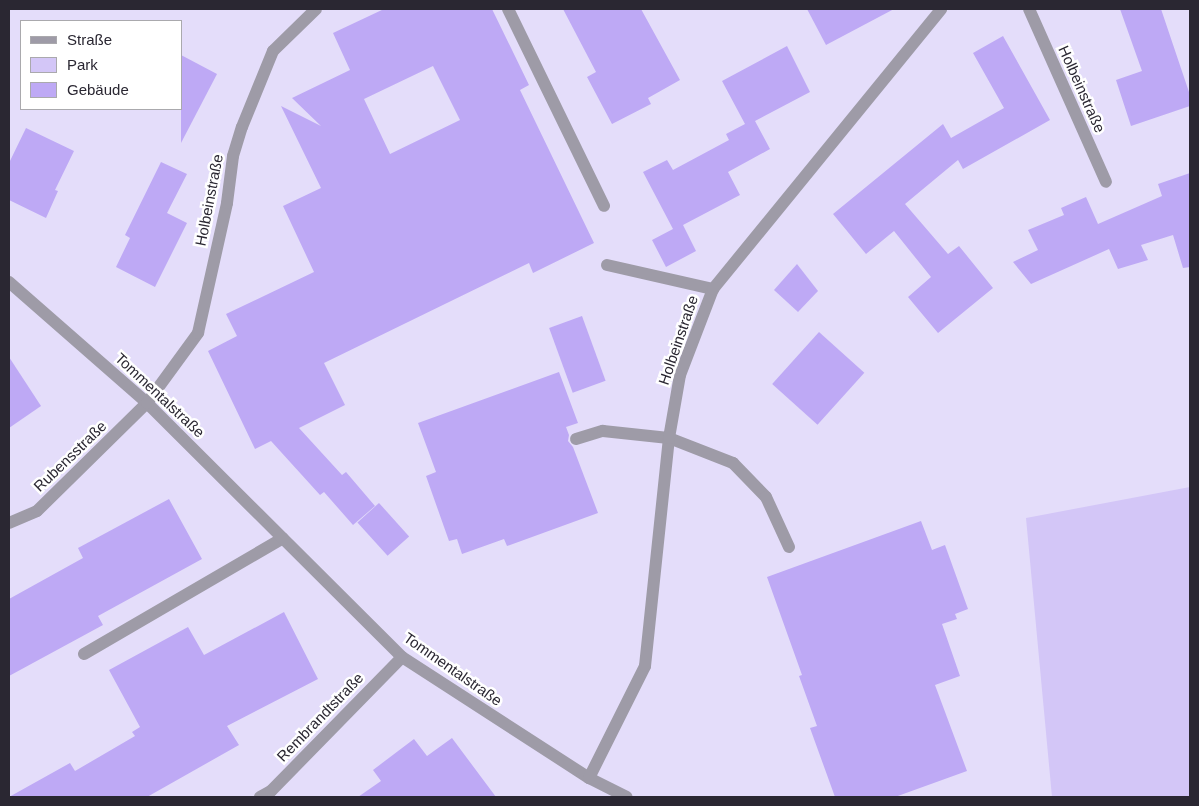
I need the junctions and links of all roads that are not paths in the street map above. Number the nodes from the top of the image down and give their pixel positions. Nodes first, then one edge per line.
1 (316, 9) edge
2 (508, 9) edge
3 (941, 9) edge
4 (1029, 9) edge
5 (1106, 182) dead end
6 (604, 206) dead end
7 (607, 265) dead end
8 (9, 282) edge
9 (713, 289) junction
10 (147, 403) junction
11 (669, 438) junction
12 (576, 439) dead end
13 (9, 523) edge
14 (283, 538) junction
15 (789, 547) dead end
16 (84, 654) dead end
17 (402, 657) junction
18 (588, 778) junction
19 (260, 797) edge
20 (627, 797) edge

1 - 10 street, Holbeinstraße
2 - 6 street
3 - 9 street, Holbeinstraße
4 - 5 street, Holbeinstraße
7 - 9 street
8 - 10 street, Tommentalstraße
9 - 11 street, Holbeinstraße
10 - 13 street, Rubensstraße
10 - 14 street, Tommentalstraße
11 - 12 street
11 - 15 street
11 - 18 street, Holbeinstraße
14 - 16 street
14 - 17 street, Tommentalstraße
17 - 18 street, Tommentalstraße
17 - 19 street, Rembrandtstraße
18 - 20 street, Tommentalstraße

